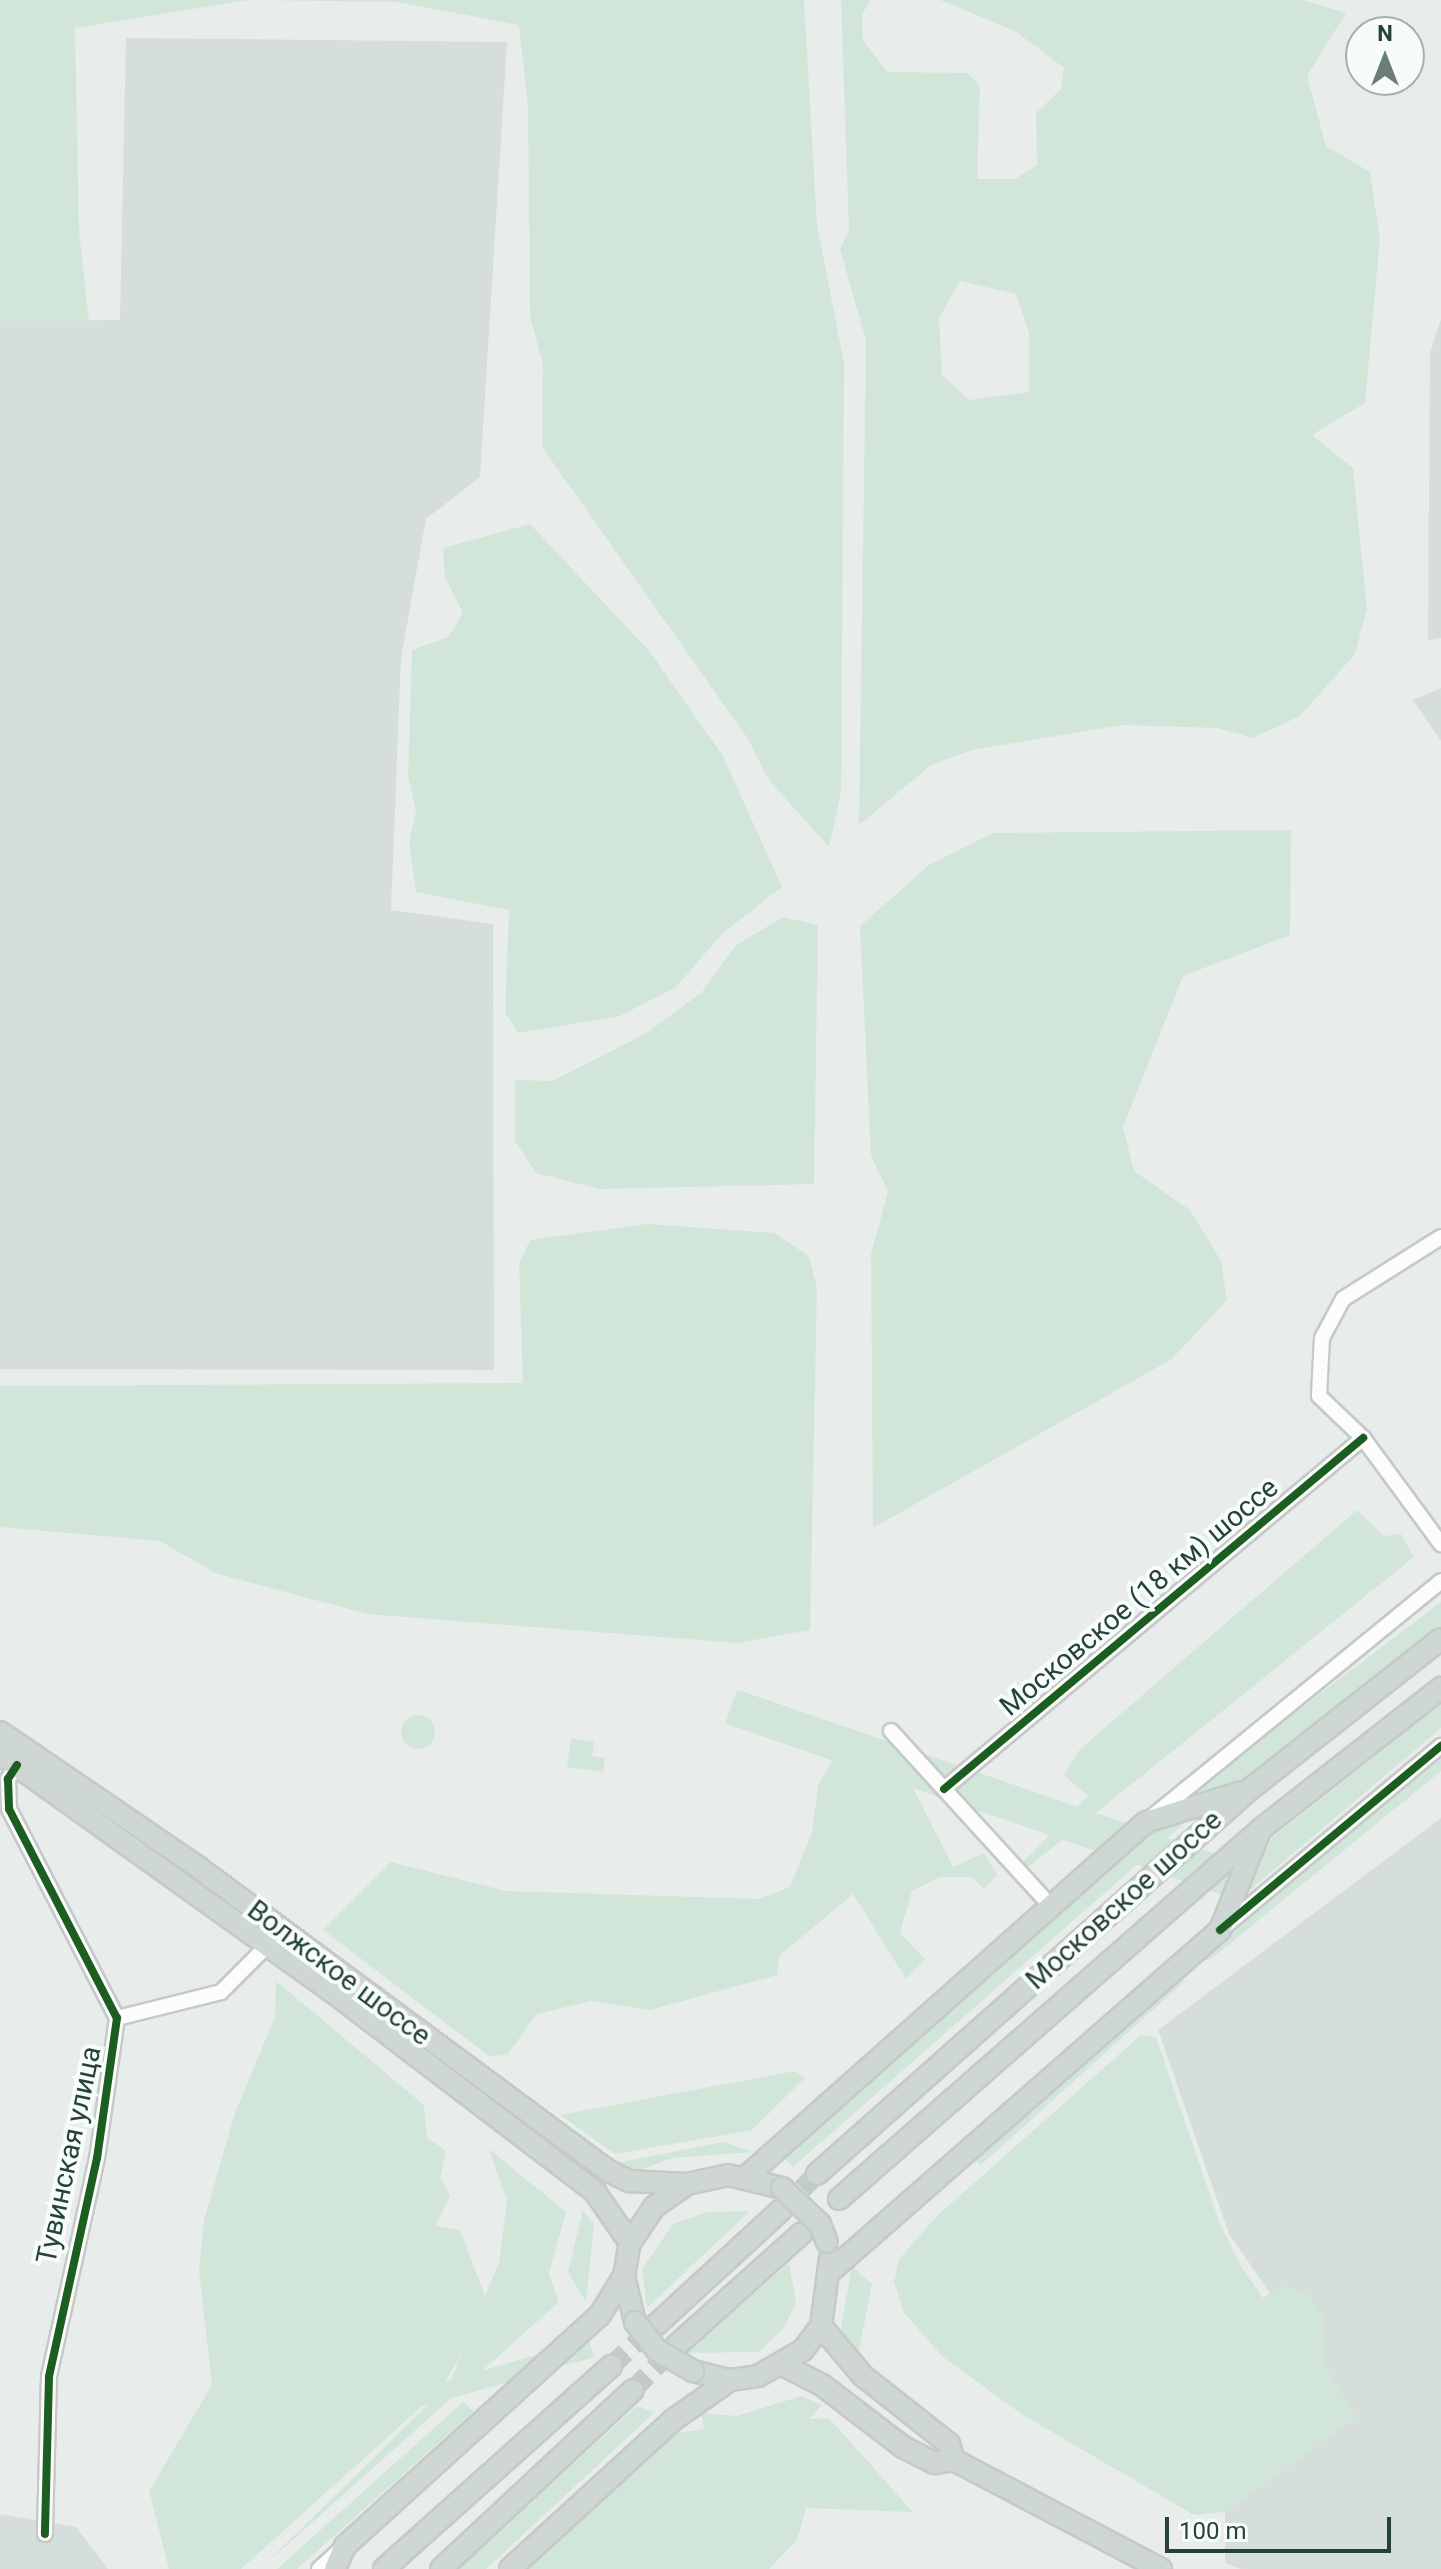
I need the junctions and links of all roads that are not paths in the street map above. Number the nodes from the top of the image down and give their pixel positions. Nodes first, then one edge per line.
1 (1441, 1237) edge
2 (1363, 1438) junction
3 (1441, 1544) edge
4 (1441, 1581) edge
5 (1441, 1639) edge
6 (1441, 1688) edge
7 (891, 1731) dead end
8 (0, 1732) edge
9 (1441, 1746) edge
10 (8, 1760) edge
11 (944, 1789) junction
12 (1249, 1790) junction
13 (1146, 1822) junction
14 (1261, 1829) junction
15 (1050, 1905) junction
16 (1220, 1930) junction
17 (267, 1946) junction
18 (117, 2018) junction
19 (817, 2174) tunnel mouth
20 (747, 2176) junction
21 (687, 2184) junction
22 (839, 2199) dead end
23 (781, 2210) tunnel mouth
24 (802, 2233) dead end
25 (630, 2243) junction
26 (833, 2269) junction
27 (624, 2276) junction
28 (656, 2325) tunnel mouth
29 (821, 2326) junction
30 (676, 2346) tunnel mouth
31 (783, 2365) junction
32 (611, 2366) tunnel mouth
33 (730, 2380) junction
34 (633, 2390) tunnel mouth
35 (954, 2460) junction
36 (45, 2534) dead end
37 (345, 2546) junction
38 (319, 2569) edge
39 (335, 2569) edge
40 (384, 2569) edge
41 (441, 2569) edge
42 (510, 2569) edge
43 (1161, 2569) edge

1 - 2 street
2 - 3 street
2 - 11 street, Московское (18 км) шоссе
4 - 13 street
5 - 12 main road, Московское шоссе
6 - 14 main road, Московское шоссе
7 - 11 street
8 - 21 main road, Волжское шоссе
9 - 16 street
10 - 17 main road, Волжское шоссе
10 - 18 street, Тувинская улица
11 - 15 street
12 - 13 main road
12 - 19 main road, Московское шоссе
13 - 15 main road
14 - 16 main road
14 - 22 main road, Московское шоссе
15 - 20 main road
16 - 26 main road
17 - 18 street
17 - 25 main road, Волжское шоссе
18 - 36 street, Тувинская улица
20 - 21 main road
20 - 26 main road, bridge
21 - 25 main road
23 - 28 main road
24 - 30 main road
25 - 27 main road
26 - 29 main road
27 - 33 main road, bridge
27 - 37 main road
29 - 31 main road
29 - 35 main road
31 - 33 main road
31 - 35 main road
32 - 40 main road
33 - 42 main road
34 - 41 main road
35 - 43 main road
37 - 38 street
37 - 39 main road

